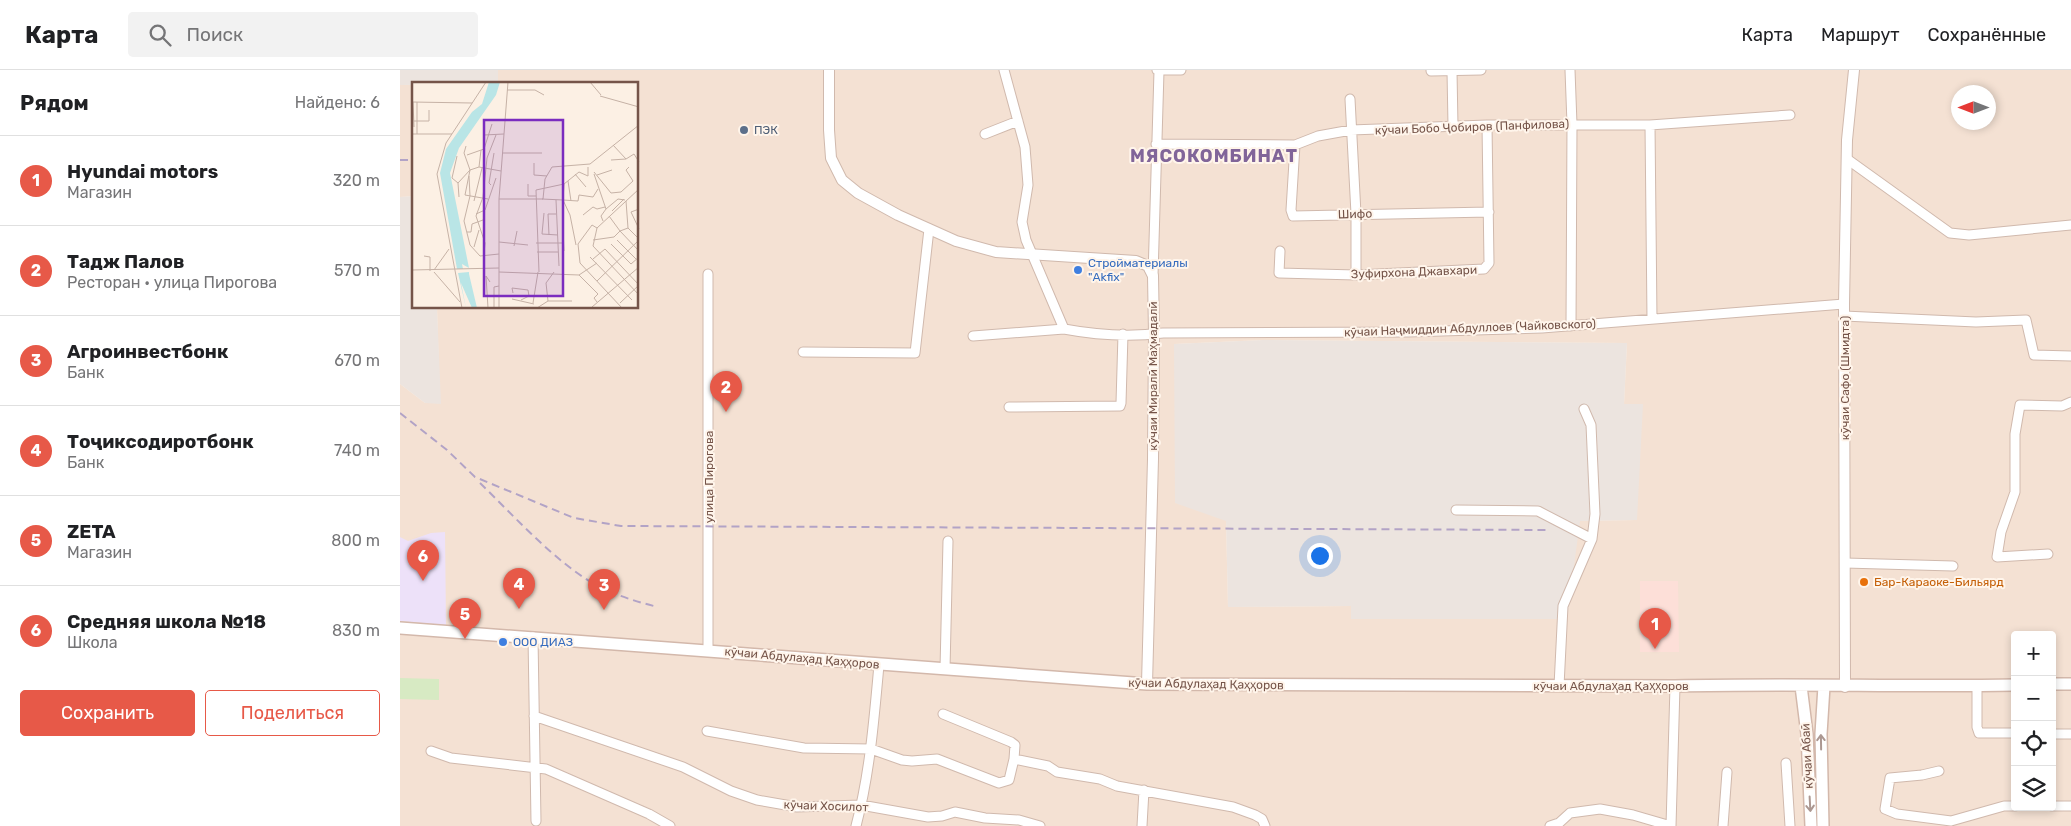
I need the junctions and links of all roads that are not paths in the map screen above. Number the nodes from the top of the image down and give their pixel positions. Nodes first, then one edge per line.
1 (829, 70) edge
2 (1004, 70) edge
3 (1158, 70) edge
4 (1181, 70) edge
5 (1481, 70) edge
6 (1570, 70) edge
7 (1854, 70) edge
8 (1431, 71) dead end
9 (1452, 72) junction
10 (1350, 99) dead end
11 (1790, 115) dead end
12 (1018, 121) junction
13 (1572, 124) junction
14 (1487, 125) junction
15 (1650, 125) junction
16 (1453, 126) junction
17 (1351, 130) junction
18 (985, 134) dead end
19 (1156, 144) junction
20 (1295, 145) junction
21 (1847, 159) junction
22 (1490, 212) junction
23 (1356, 214) junction
24 (2071, 225) edge
25 (929, 229) junction
26 (1280, 251) dead end
27 (1031, 253) junction
28 (708, 274) dead end
29 (1356, 275) junction
30 (1153, 276) junction
31 (1844, 304) junction
32 (1844, 316) junction
33 (1652, 319) junction
34 (1571, 326) junction
35 (1064, 329) junction
36 (1123, 334) junction
37 (1154, 334) junction
38 (973, 336) dead end
39 (804, 352) dead end
40 (2071, 356) edge
41 (2071, 402) edge
42 (1009, 407) dead end
43 (1584, 409) dead end
44 (1456, 510) dead end
45 (1592, 540) junction
46 (948, 541) dead end
47 (2048, 554) dead end
48 (1845, 563) junction
49 (1953, 566) dead end
50 (400, 628) edge
51 (533, 637) junction
52 (708, 650) junction
53 (879, 665) junction
54 (945, 669) junction
55 (1148, 684) junction
56 (2056, 684) edge
57 (2071, 684) edge
58 (2011, 685) edge
59 (1560, 686) junction
60 (1675, 686) junction
61 (1801, 686) junction
62 (1824, 686) junction
63 (1845, 686) junction
64 (1977, 686) junction
65 (943, 714) dead end
66 (534, 716) junction
67 (706, 731) dead end
68 (2011, 733) edge
69 (2056, 734) edge
70 (2071, 734) edge
71 (871, 749) junction
72 (431, 751) dead end
73 (1014, 759) junction
74 (1786, 763) dead end
75 (534, 769) junction
76 (1938, 771) dead end
77 (1727, 772) dead end
78 (1144, 790) junction
79 (861, 805) junction
80 (2011, 806) edge
81 (2056, 806) edge
82 (2071, 806) edge
83 (536, 822) dead end
84 (670, 826) edge
85 (856, 826) edge
86 (1040, 826) edge
87 (1142, 826) edge
88 (1265, 826) edge
89 (1550, 826) edge
90 (1671, 826) edge
91 (1724, 826) edge
92 (1790, 826) edge
93 (1811, 826) edge
94 (1824, 826) edge

1 - 25 street
2 - 12 street
3 - 4 street
3 - 19 street
5 - 9 street
6 - 13 street
7 - 21 street, кӯчаи Сафо (Шмидта)
8 - 9 street
9 - 16 street
10 - 17 street
11 - 15 street, кӯчаи Бобо Ҷобиров (Панфилова)
12 - 18 street
12 - 27 street
13 - 14 street, кӯчаи Бобо Ҷобиров (Панфилова)
13 - 15 street, кӯчаи Бобо Ҷобиров (Панфилова)
13 - 34 street
14 - 16 street, кӯчаи Бобо Ҷобиров (Панфилова)
14 - 22 street, Зуфирхона Джавхари
15 - 33 street
16 - 17 street, кӯчаи Бобо Ҷобиров (Панфилова)
17 - 20 street, кӯчаи Бобо Ҷобиров (Панфилова)
17 - 23 street
19 - 20 street, кӯчаи Бобо Ҷобиров (Панфилова)
19 - 30 street
20 - 23 street, Шифо
21 - 24 street
21 - 31 street, кӯчаи Сафо (Шмидта)
22 - 23 street, Шифо
22 - 29 street, Зуфирхона Джавхари
23 - 29 street
25 - 27 street
25 - 39 street
26 - 29 street, Зуфирхона Джавхари
27 - 30 street
27 - 35 street
28 - 52 street, улица Пирогова
30 - 37 street, кӯчаи Миралӣ Маҳмадалӣ
31 - 32 street, кӯчаи Сафо (Шмидта)
31 - 33 street, кӯчаи Наҷмиддин Абдуллоев (Чайковского)
32 - 40 street
32 - 48 street, кӯчаи Сафо (Шмидта)
33 - 34 street, кӯчаи Наҷмиддин Абдуллоев (Чайковского)
34 - 37 street, кӯчаи Наҷмиддин Абдуллоев (Чайковского)
35 - 36 street, кӯчаи Наҷмиддин Абдуллоев (Чайковского)
35 - 38 street, кӯчаи Наҷмиддин Абдуллоев (Чайковского)
36 - 37 street, кӯчаи Наҷмиддин Абдуллоев (Чайковского)
36 - 42 street
37 - 55 street, кӯчаи Миралӣ Маҳмадалӣ
41 - 47 street
43 - 45 street
44 - 45 street
45 - 59 street
46 - 54 street
48 - 49 street
48 - 63 street, кӯчаи Сафо (Шмидта)
50 - 51 main road, кӯчаи Абдулаҳад Қаҳҳоров
51 - 52 main road, кӯчаи Абдулаҳад Қаҳҳоров
51 - 66 street
52 - 53 main road, кӯчаи Абдулаҳад Қаҳҳоров
53 - 54 main road, кӯчаи Абдулаҳад Қаҳҳоров
53 - 71 street
54 - 55 main road, кӯчаи Абдулаҳад Қаҳҳоров
55 - 59 main road, кӯчаи Абдулаҳад Қаҳҳоров
56 - 57 main road
58 - 64 main road, кӯчаи Абдулаҳад Қаҳҳоров
59 - 60 main road, кӯчаи Абдулаҳад Қаҳҳоров
60 - 61 main road, кӯчаи Абдулаҳад Қаҳҳоров
60 - 90 street
61 - 62 main road, кӯчаи Абдулаҳад Қаҳҳоров
61 -> 93 main road, кӯчаи Абаӣ
62 - 63 main road, кӯчаи Абдулаҳад Қаҳҳоров
94 -> 62 main road, кӯчаи Абаӣ
63 - 64 main road, кӯчаи Абдулаҳад Қаҳҳоров
64 - 68 street
65 - 73 street
66 - 75 street
66 - 79 street, кӯчаи Хосилот
67 - 71 street
69 - 70 street
71 - 73 street
71 - 79 street
72 - 75 street
73 - 78 street
74 - 92 street
75 - 83 street
75 - 84 street
76 - 80 street
77 - 91 street
78 - 87 street
78 - 88 street
79 - 85 street
79 - 86 street, кӯчаи Хосилот
81 - 82 street
89 - 90 street

